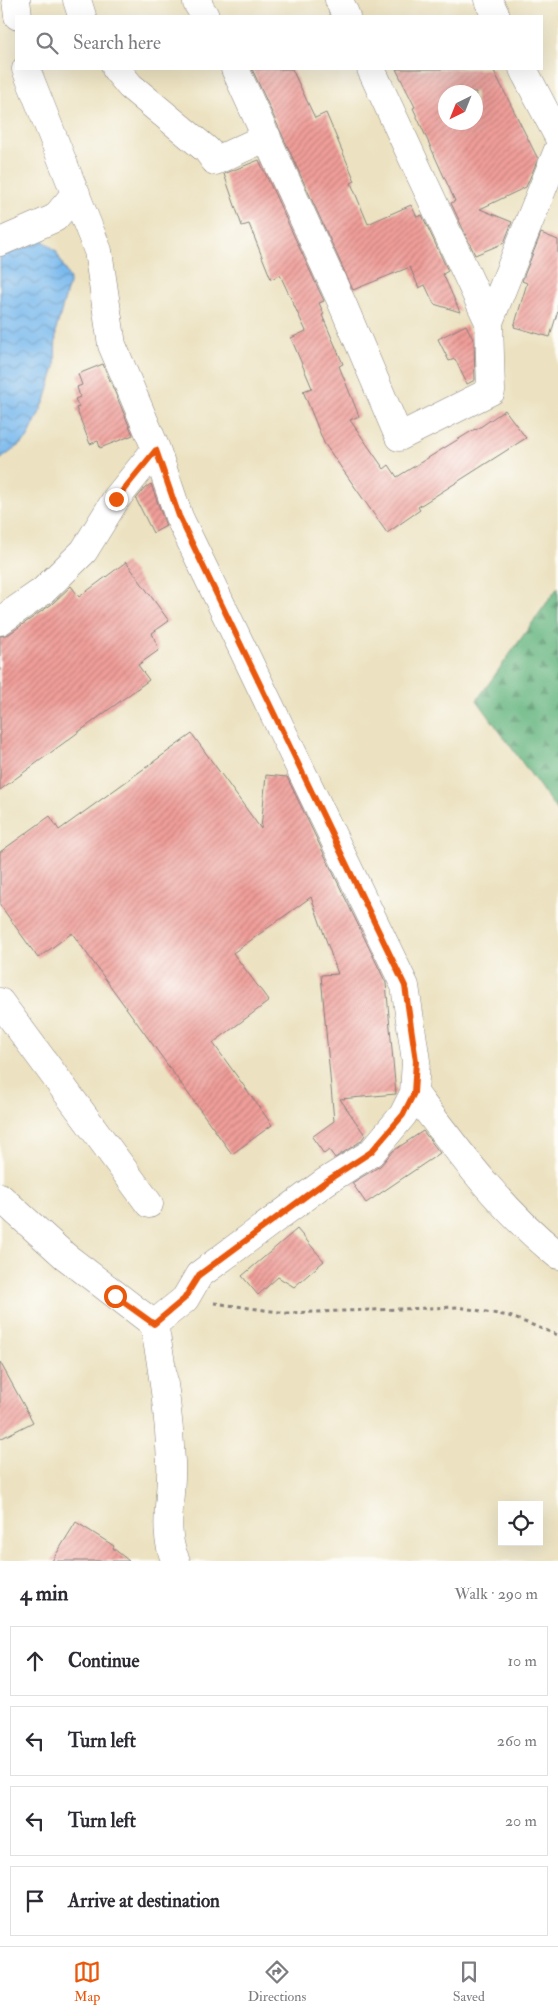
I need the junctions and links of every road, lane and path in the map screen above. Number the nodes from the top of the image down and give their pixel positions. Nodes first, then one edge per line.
1 (16, 0) edge
2 (77, 0) edge
3 (198, 0) edge
4 (339, 0) edge
5 (488, 0) edge
6 (18, 15) edge
7 (82, 15) edge
8 (204, 15) edge
9 (346, 15) edge
10 (496, 15) edge
11 (26, 70) edge
12 (117, 70) edge
13 (235, 70) edge
14 (371, 70) edge
15 (524, 70) edge
16 (558, 136) edge
17 (267, 137) junction
18 (558, 150) edge
19 (76, 193) junction
20 (0, 242) edge
21 (489, 322) junction
22 (156, 450) junction
23 (0, 621) edge
24 (0, 1002) edge
25 (414, 1093) junction
26 (0, 1197) edge
27 (149, 1204) dead end
28 (558, 1255) edge
29 (184, 1299) junction
30 (154, 1324) junction
31 (558, 1335) edge
32 (176, 1561) edge

1 - 6 street
2 - 7 street
3 - 8 street
4 - 9 street
5 - 10 street
11 - 19 street
12 - 17 street
13 - 17 street
14 - 21 street
15 - 16 street
17 - 21 street
18 - 21 street
19 - 20 street
19 - 22 street
22 - 23 street
22 - 25 street
24 - 27 street
25 - 28 street
25 - 29 street
26 - 30 street
29 - 30 street
29 - 31 path
30 - 32 street

